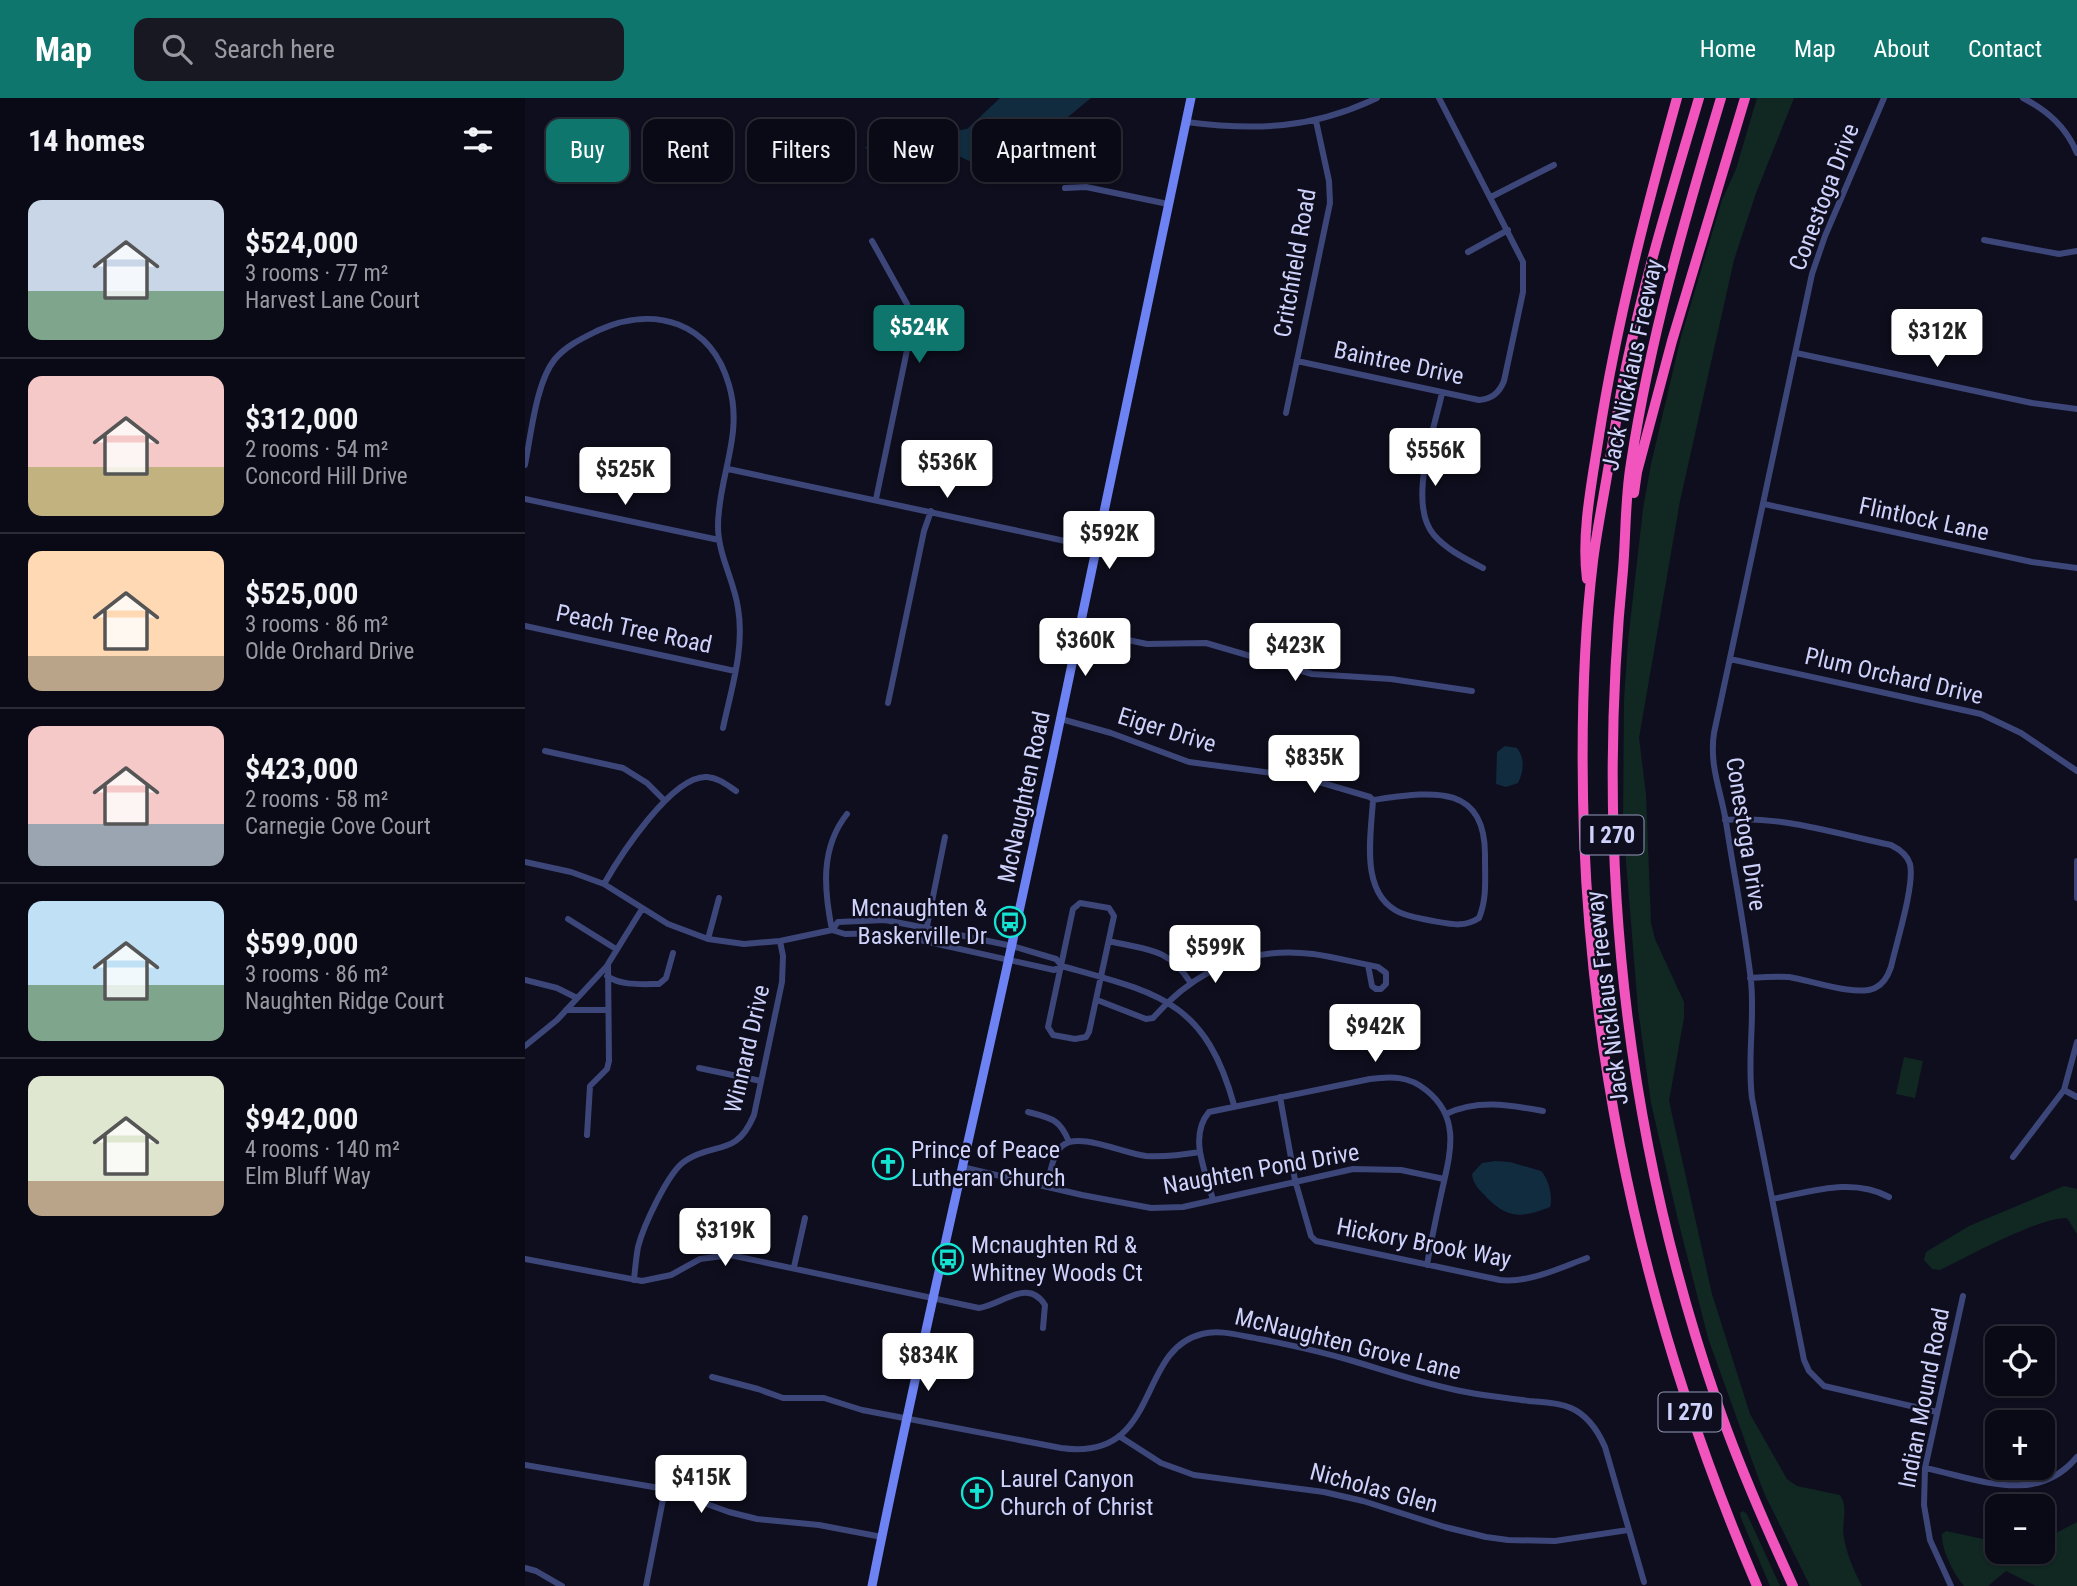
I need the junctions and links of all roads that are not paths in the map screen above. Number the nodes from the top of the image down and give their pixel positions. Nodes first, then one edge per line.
1 (1191, 98) edge
2 (1377, 98) edge
3 (1439, 98) edge
4 (1677, 98) edge
5 (1699, 98) edge
6 (1721, 98) edge
7 (1745, 98) edge
8 (1884, 98) edge
9 (2023, 98) edge
10 (1316, 121) junction
11 (1186, 122) junction
12 (2077, 153) edge
13 (1554, 165) dead end
14 (1065, 188) dead end
15 (1491, 197) junction
16 (1168, 204) junction
17 (1508, 230) junction
18 (1984, 240) dead end
19 (872, 241) dead end
20 (2077, 251) edge
21 (1468, 252) dead end
22 (1796, 352) junction
23 (1297, 361) junction
24 (1441, 393) junction
25 (2077, 409) edge
26 (1286, 413) dead end
27 (525, 465) edge
28 (728, 469) junction
29 (525, 499) edge
30 (876, 499) junction
31 (1763, 504) junction
32 (931, 511) junction
33 (719, 540) junction
34 (1098, 548) junction
35 (1623, 565) junction
36 (1483, 568) dead end
37 (2077, 568) edge
38 (1590, 599) junction
39 (525, 626) edge
40 (1080, 630) junction
41 (1730, 659) junction
42 (735, 671) junction
43 (1472, 691) dead end
44 (888, 704) dead end
45 (1061, 719) junction
46 (723, 728) dead end
47 (545, 751) dead end
48 (2077, 771) edge
49 (736, 792) dead end
50 (1373, 800) junction
51 (665, 801) junction
52 (847, 814) dead end
53 (1725, 820) junction
54 (945, 837) dead end
55 (2077, 861) edge
56 (525, 862) edge
57 (604, 884) junction
58 (719, 898) dead end
59 (2077, 898) edge
60 (642, 908) junction
61 (568, 919) dead end
62 (926, 928) junction
63 (832, 930) junction
64 (708, 939) junction
65 (780, 940) junction
66 (923, 941) junction
67 (1109, 941) junction
68 (1011, 946) junction
69 (616, 949) junction
70 (673, 953) dead end
71 (1009, 958) junction
72 (608, 964) junction
73 (1368, 965) dead end
74 (1062, 967) junction
75 (607, 976) junction
76 (1101, 977) junction
77 (1750, 978) junction
78 (525, 981) edge
79 (1191, 982) junction
80 (577, 998) junction
81 (1097, 1000) junction
82 (1168, 1001) junction
83 (566, 1010) junction
84 (607, 1010) junction
85 (2077, 1042) edge
86 (525, 1046) edge
87 (699, 1068) dead end
88 (761, 1081) junction
89 (2064, 1090) junction
90 (1280, 1097) junction
91 (2077, 1097) edge
92 (1234, 1105) junction
93 (1542, 1111) dead end
94 (1028, 1112) dead end
95 (1446, 1114) junction
96 (587, 1135) dead end
97 (1069, 1142) junction
98 (1200, 1152) junction
99 (2013, 1157) dead end
100 (962, 1167) junction
101 (1444, 1179) junction
102 (1295, 1180) junction
103 (1048, 1187) junction
104 (1889, 1197) dead end
105 (1772, 1199) junction
106 (1213, 1200) junction
107 (805, 1218) dead end
108 (1587, 1258) dead end
109 (525, 1259) edge
110 (1427, 1265) junction
111 (794, 1267) junction
112 (634, 1280) junction
113 (1963, 1296) dead end
114 (933, 1299) junction
115 (1043, 1328) dead end
116 (712, 1377) dead end
117 (1937, 1412) junction
118 (907, 1418) junction
119 (1119, 1436) junction
120 (2077, 1458) edge
121 (525, 1465) edge
122 (1925, 1468) junction
123 (665, 1489) junction
124 (1628, 1530) junction
125 (882, 1537) junction
126 (525, 1568) edge
127 (1644, 1582) dead end
128 (562, 1586) edge
129 (646, 1586) edge
130 (872, 1586) edge
131 (1757, 1586) edge
132 (1793, 1586) edge
133 (1951, 1586) edge

1 - 11 street, McNaughten Road
2 - 10 street
3 - 15 street
4 - 38 highway
5 - 38 highway, Jack Nicklaus Freeway / I 270
6 - 35 highway, Jack Nicklaus Freeway / I 270
7 - 35 highway
8 - 22 street, Conestoga Drive
9 - 12 street
10 - 11 street
10 - 23 street, Critchfield Road
11 - 16 street, McNaughten Road
13 - 15 street
14 - 16 street
15 - 17 street
16 - 34 street, McNaughten Road
17 - 21 street
17 - 24 street, Baintree Drive
18 - 20 street
19 - 30 street
22 - 25 street
22 - 31 street, Conestoga Drive
23 - 24 street, Baintree Drive
23 - 26 street, Critchfield Road
24 - 36 street
27 - 28 street
28 - 30 street
28 - 33 street
29 - 33 street
30 - 32 street
31 - 37 street, Flintlock Lane
31 - 41 street, Conestoga Drive
32 - 34 street
32 - 44 street
33 - 42 street
34 - 40 street, McNaughten Road
35 - 132 highway, Jack Nicklaus Freeway / I 270
38 - 131 highway, Jack Nicklaus Freeway / I 270
39 - 42 street, Peach Tree Road
40 - 43 street
40 - 45 street, McNaughten Road
41 - 48 street, Plum Orchard Drive
41 - 53 street, Conestoga Drive
42 - 46 street
45 - 50 street, Eiger Drive
45 - 68 street, McNaughten Road
47 - 51 street
49 - 51 street
50 - 50 street, Eiger Drive
51 - 57 street
52 - 63 street
53 - 77 street, Conestoga Drive
53 - 77 street
54 - 62 street
55 - 59 street
56 - 57 street
57 - 60 street
58 - 64 street
60 - 64 street
60 - 69 street
61 - 69 street
62 - 63 street
62 - 66 street
62 - 68 street
63 - 65 street
63 - 66 street
64 - 65 street
65 - 88 street, Winnard Drive
66 - 71 street
67 - 74 street
67 - 76 street
67 - 79 street
68 - 71 street, McNaughten Road
68 - 74 street
69 - 72 street
70 - 75 street
71 - 74 street
71 - 100 street, McNaughten Road
72 - 75 street
72 - 80 street
73 - 79 street
74 - 76 street
74 - 81 street
75 - 84 street
76 - 81 street
76 - 82 street
77 - 105 street, Conestoga Drive
78 - 80 street
79 - 82 street
80 - 83 street
81 - 82 street
82 - 92 street
83 - 84 street
83 - 86 street
84 - 96 street
85 - 89 street
87 - 88 street
88 - 112 street, Winnard Drive
89 - 91 street
89 - 99 street
90 - 92 street
90 - 95 street
90 - 102 street
92 - 98 street
93 - 95 street
94 - 97 street
95 - 101 street
97 - 98 street
97 - 103 street
98 - 106 street
100 - 103 street, Naughten Pond Drive
100 - 114 street, McNaughten Road
101 - 102 street, Naughten Pond Drive
101 - 110 street
102 - 106 street, Naughten Pond Drive
102 - 110 street, Hickory Brook Way
103 - 106 street, Naughten Pond Drive
104 - 105 street
105 - 117 street, Conestoga Drive
107 - 111 street
108 - 110 street, Hickory Brook Way
109 - 112 street
111 - 112 street
111 - 114 street
113 - 117 street, Indian Mound Road
114 - 115 street
114 - 118 street, McNaughten Road
116 - 118 street
117 - 122 street, Indian Mound Road
118 - 119 street
118 - 125 street, McNaughten Road
119 - 124 street, Nicholas Glen
119 - 124 street, McNaughten Grove Lane
120 - 122 street
121 - 123 street
122 - 133 street, Indian Mound Road
123 - 125 street
123 - 129 street
124 - 127 street, McNaughten Grove Lane
125 - 130 street, McNaughten Road
126 - 128 street

